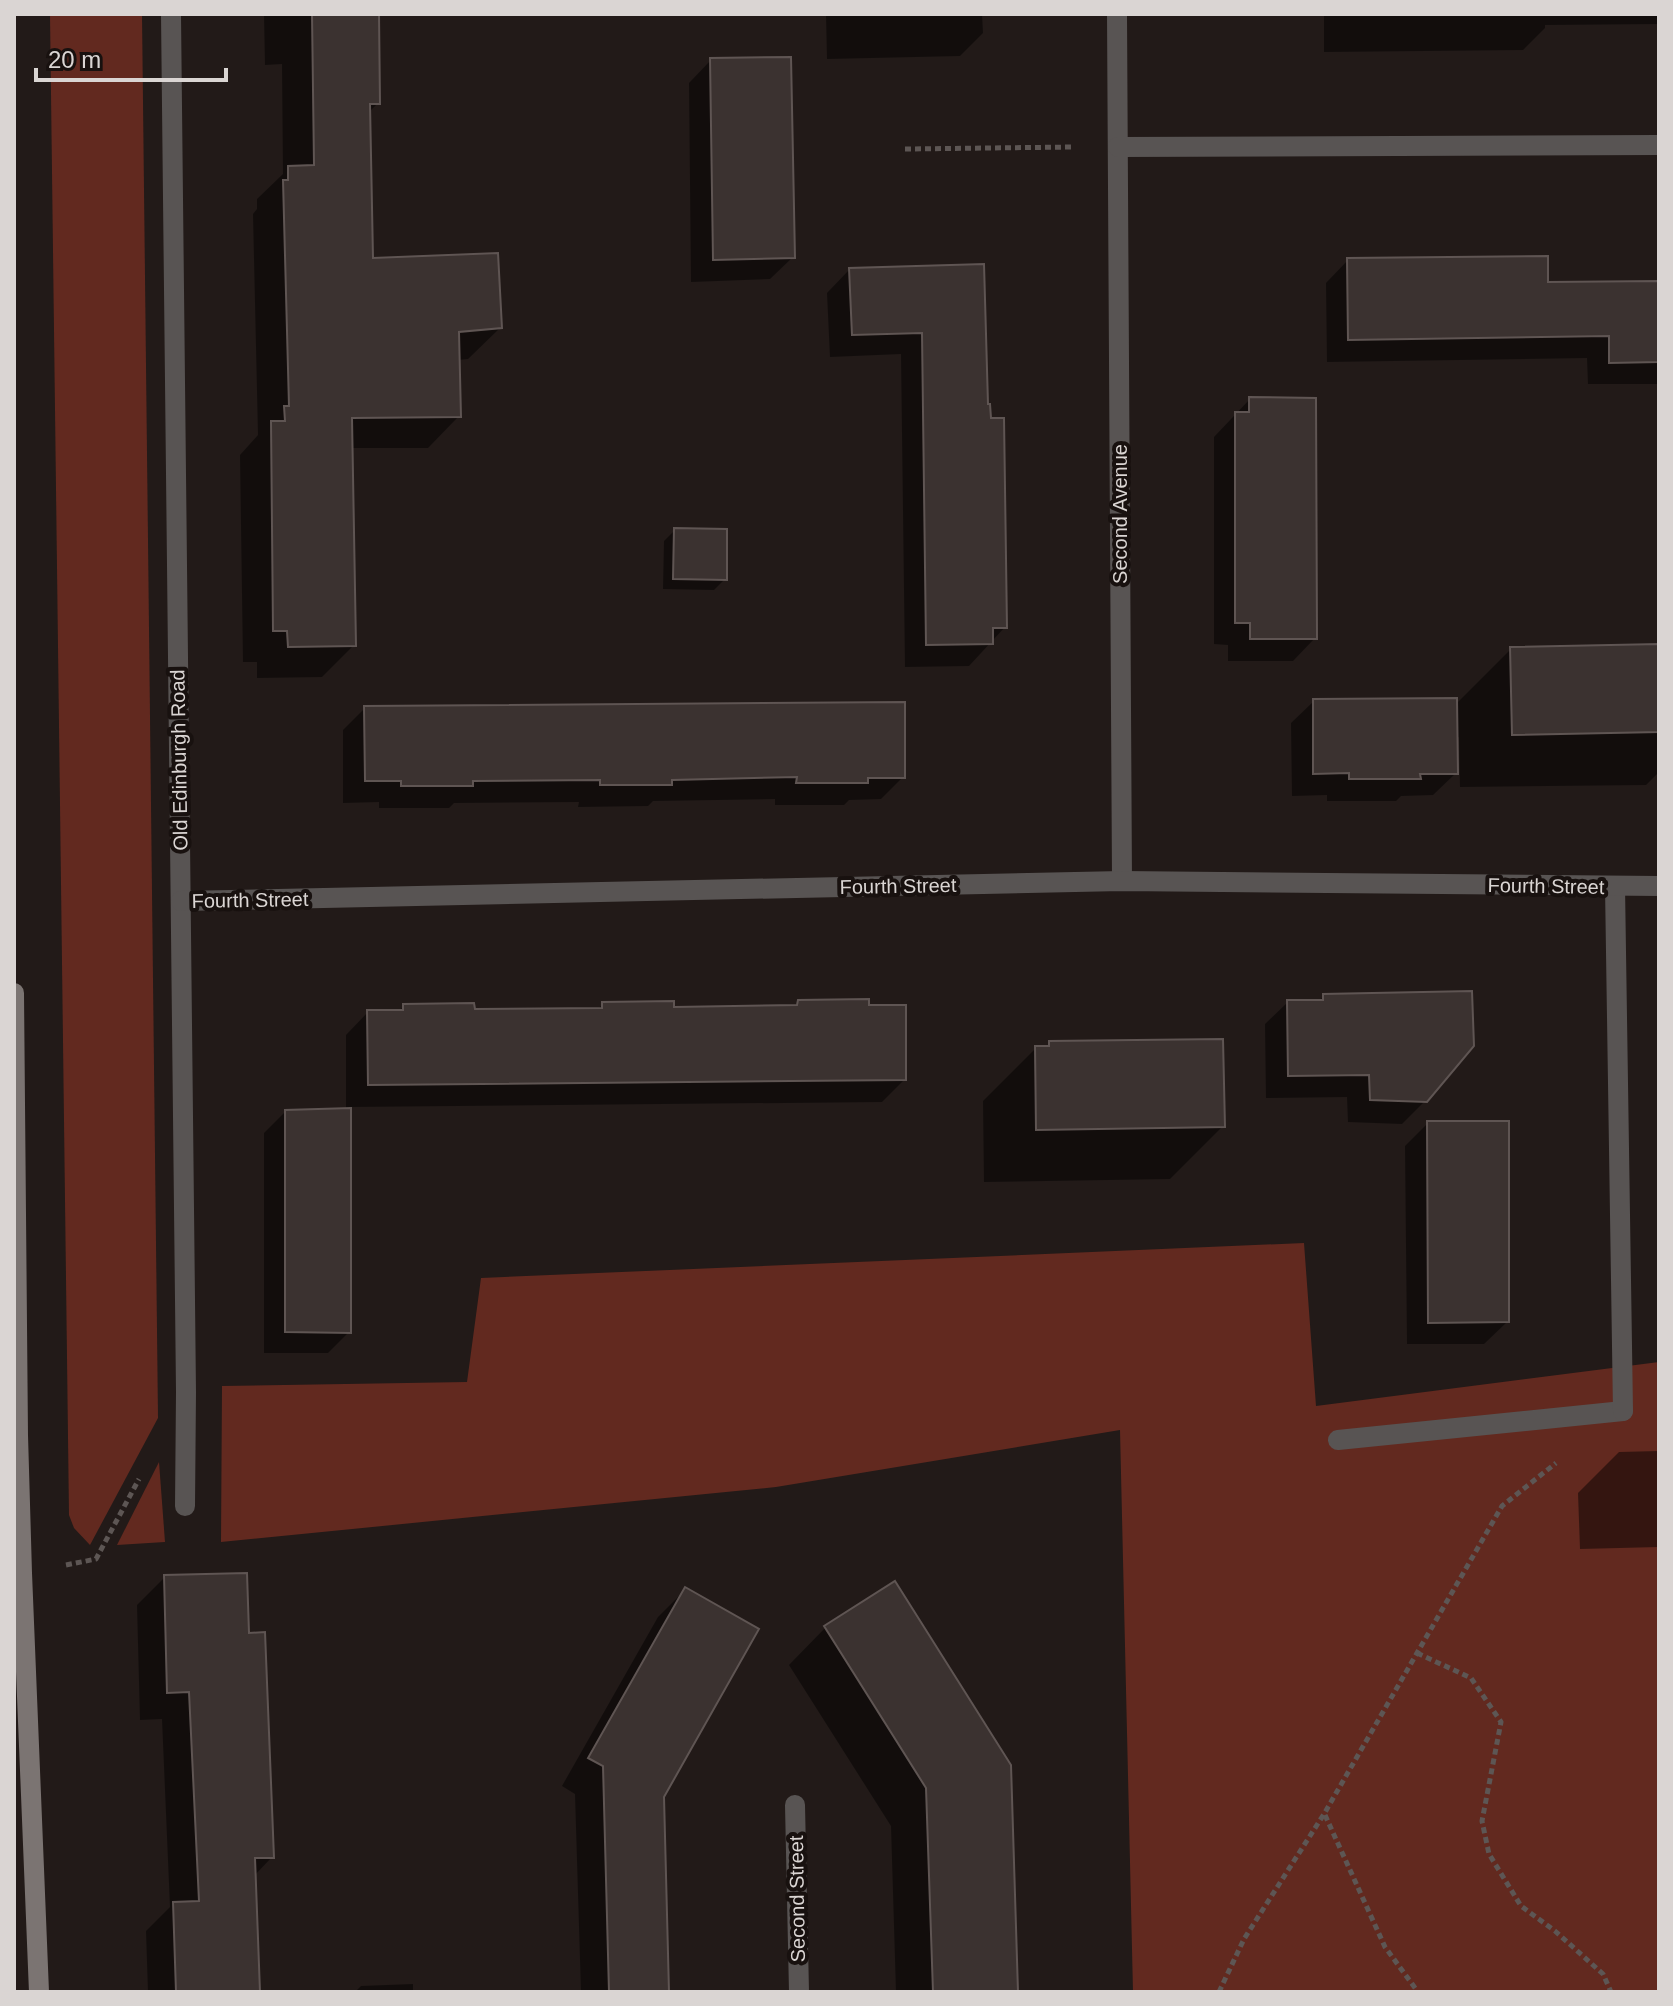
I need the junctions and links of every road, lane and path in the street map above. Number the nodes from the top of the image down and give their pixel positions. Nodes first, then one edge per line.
1 (171, 14) edge
2 (1117, 14) edge
3 (1659, 145) edge
4 (1118, 147) junction
5 (905, 149) dead end
6 (1122, 881) junction
7 (1615, 886) junction
8 (1659, 886) edge
9 (181, 901) junction
10 (14, 993) edge
11 (1338, 1440) dead end
12 (1562, 1458) dead end
13 (141, 1475) dead end
14 (185, 1506) dead end
15 (22, 1573) junction
16 (1417, 1653) junction
17 (795, 1805) dead end
18 (1324, 1814) junction
19 (39, 1992) edge
20 (799, 1992) edge
21 (1219, 1992) edge
22 (1418, 1992) edge
23 (1611, 1992) edge

1 - 9 street, Old Edinburgh Road
2 - 4 street, Second Avenue
3 - 4 street
4 - 5 path
4 - 6 street, Second Avenue
6 - 7 street, Fourth Street
6 - 9 street, Fourth Street
7 - 8 street, Fourth Street
7 - 11 street, Fourth Street
9 - 14 street, Old Edinburgh Road
10 - 15 main road
12 - 16 path
13 - 15 path
15 - 19 main road
16 - 18 path
16 - 23 path
17 - 20 street, Second Street
18 - 21 path
18 - 22 path

